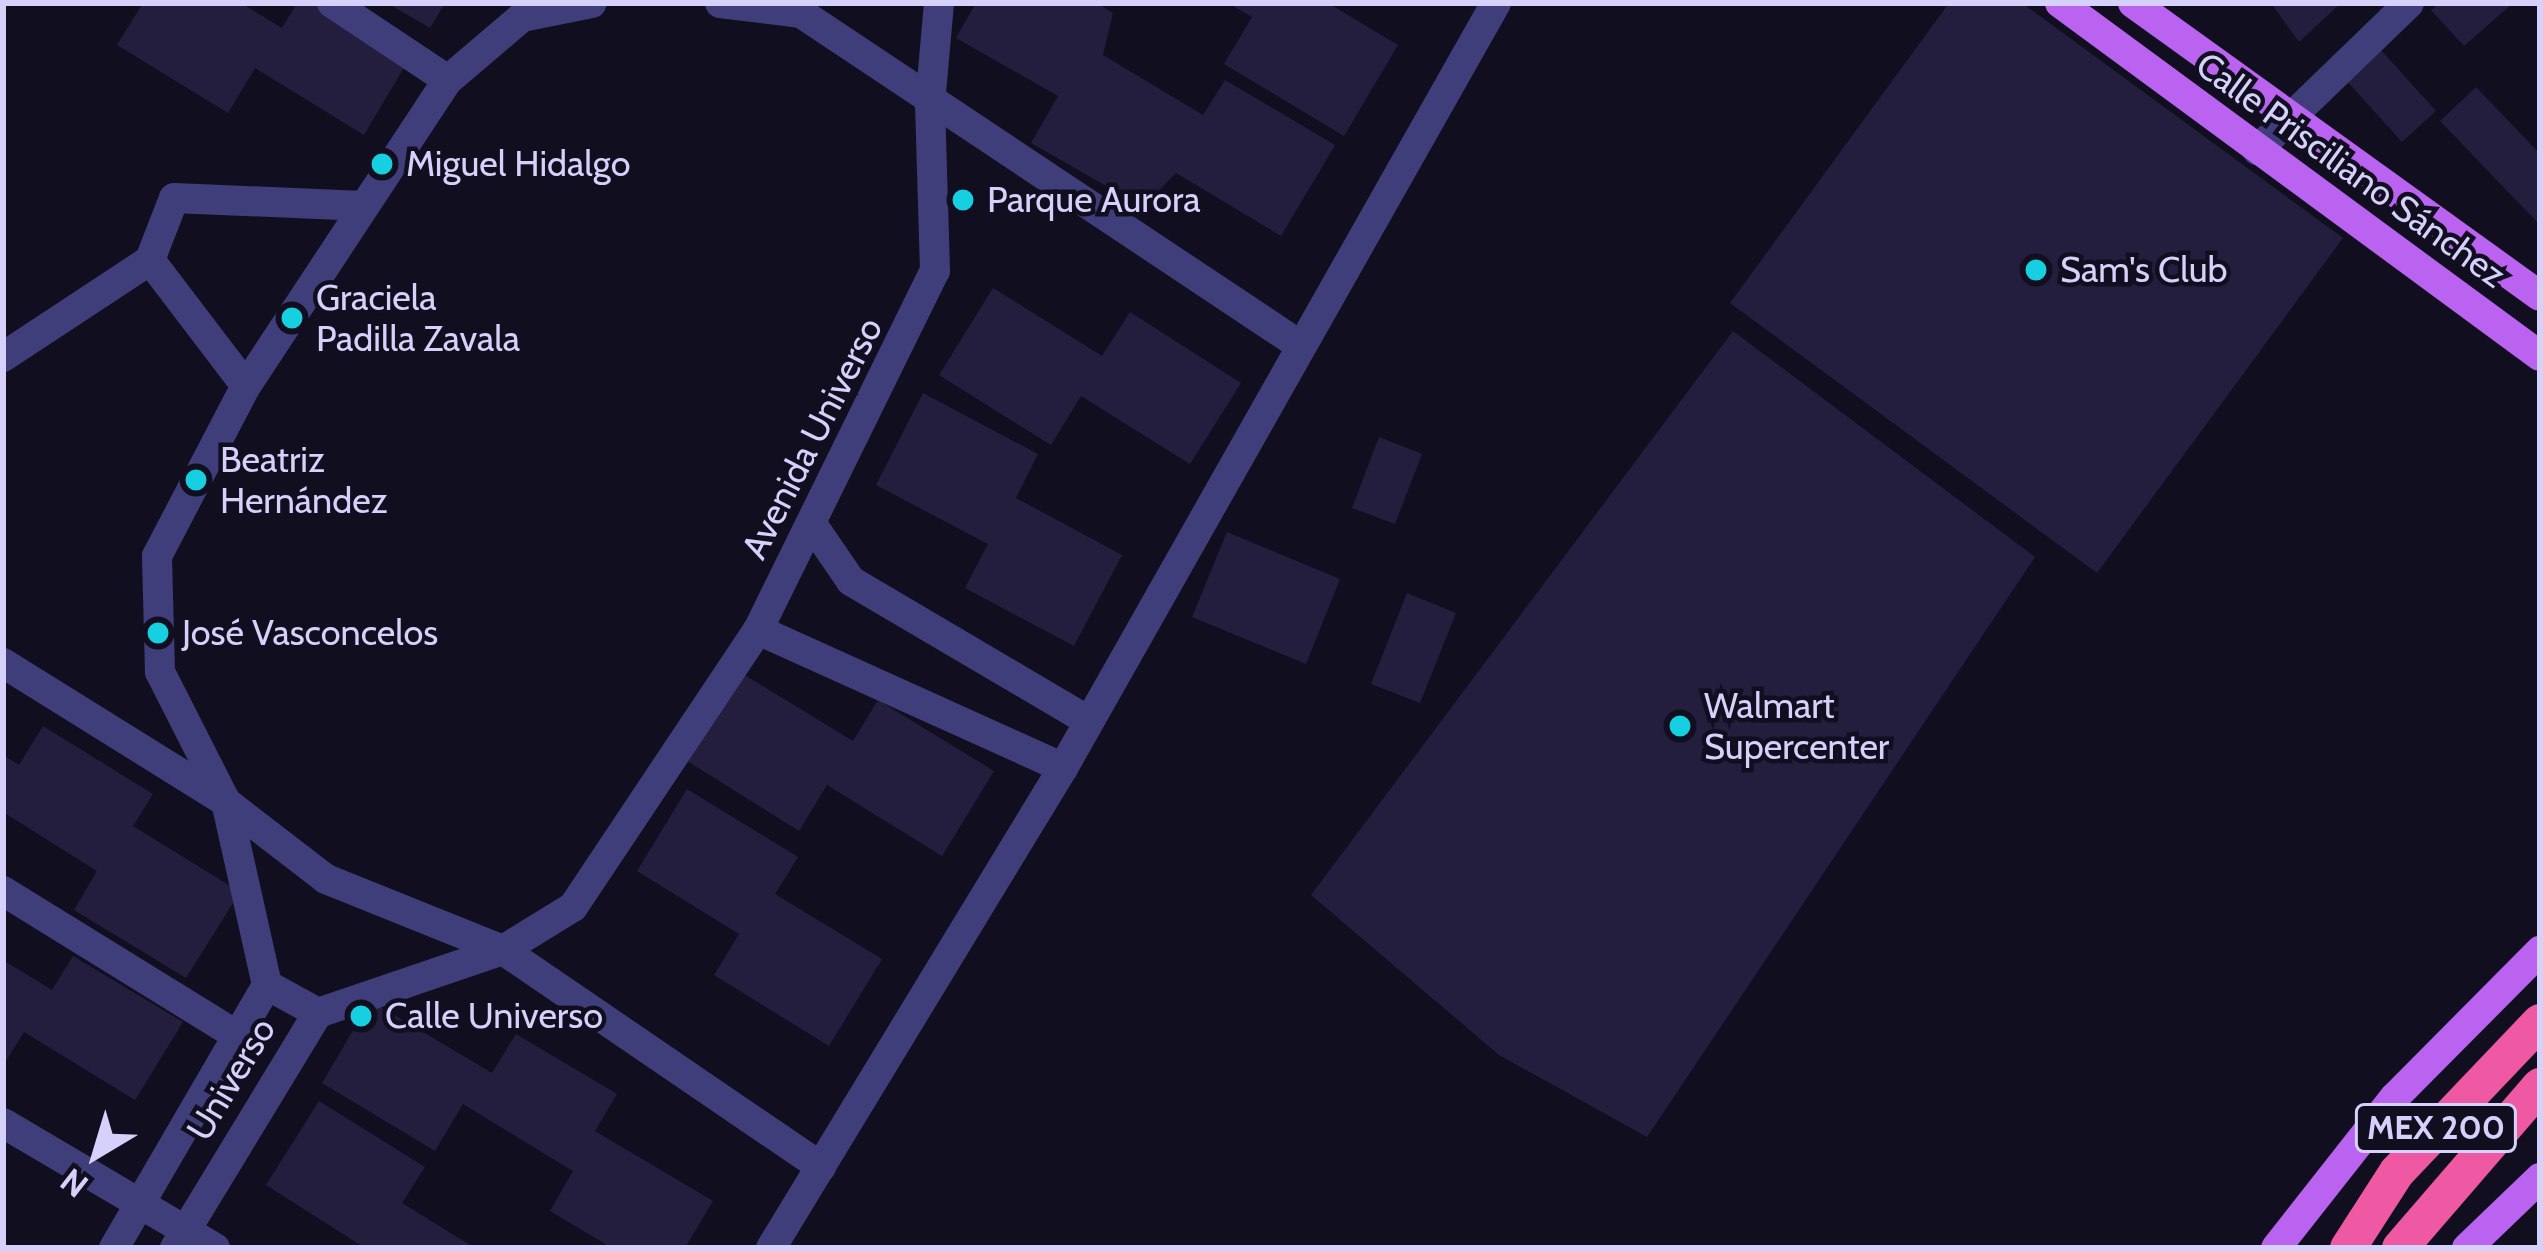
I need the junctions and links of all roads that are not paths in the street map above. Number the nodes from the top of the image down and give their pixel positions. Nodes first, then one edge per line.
1 (332, 3) edge
2 (592, 3) edge
3 (720, 3) edge
4 (939, 3) edge
5 (2060, 3) edge
6 (2133, 3) edge
7 (2409, 3) edge
8 (1494, 4) edge
9 (809, 8) edge
10 (448, 80) junction
11 (930, 104) junction
12 (2289, 121) junction
13 (2257, 150) junction
14 (364, 206) junction
15 (149, 260) junction
16 (2540, 296) edge
17 (1300, 346) junction
18 (2540, 356) edge
19 (3, 357) edge
20 (246, 386) junction
21 (814, 527) junction
22 (758, 630) junction
23 (3, 663) edge
24 (1087, 719) junction
25 (1063, 768) junction
26 (226, 802) junction
27 (3, 891) edge
28 (503, 950) junction
29 (2540, 951) edge
30 (267, 985) junction
31 (2540, 1000) edge
32 (318, 1013) junction
33 (2540, 1022) edge
34 (236, 1035) junction
35 (2488, 1069) junction
36 (2537, 1089) edge
37 (3, 1124) edge
38 (821, 1167) junction
39 (2540, 1178) edge
40 (136, 1204) junction
41 (180, 1239) edge
42 (114, 1248) edge
43 (214, 1248) edge
44 (771, 1248) edge
45 (2276, 1248) edge
46 (2348, 1248) edge
47 (2400, 1248) edge
48 (2467, 1248) edge

1 - 10 street
2 - 10 street
3 - 9 street
4 - 11 street
5 - 13 main road, Calle Prisciliano Sánchez
6 - 12 main road, Calle Prisciliano Sánchez
7 - 12 street
8 - 17 street
9 - 11 street
10 - 14 street
11 - 17 street
11 - 21 street, Avenida Universo
12 - 13 street
12 - 16 main road, Calle Prisciliano Sánchez
13 - 18 main road, Calle Prisciliano Sánchez
14 - 15 street
14 - 20 street
15 - 19 street
15 - 20 street
17 - 24 street
20 - 26 street
21 - 22 street, Avenida Universo
21 - 24 street
22 - 25 street
22 - 28 street, Avenida Universo
23 - 26 street
24 - 25 street
25 - 38 street
26 - 28 street
26 - 30 street, Universo
27 - 34 street
28 - 32 street, Universo
28 - 38 street
29 - 45 main road
30 - 32 street, Universo
30 - 34 street, Universo
31 - 35 highway
32 - 41 street, Universo
33 - 35 highway, MEX 200
34 - 40 street, Universo
35 - 46 highway, MEX 200
36 - 47 highway, MEX 200
37 - 40 street
38 - 44 street
39 - 48 main road
40 - 41 street
40 - 42 street, Universo
41 - 43 street

